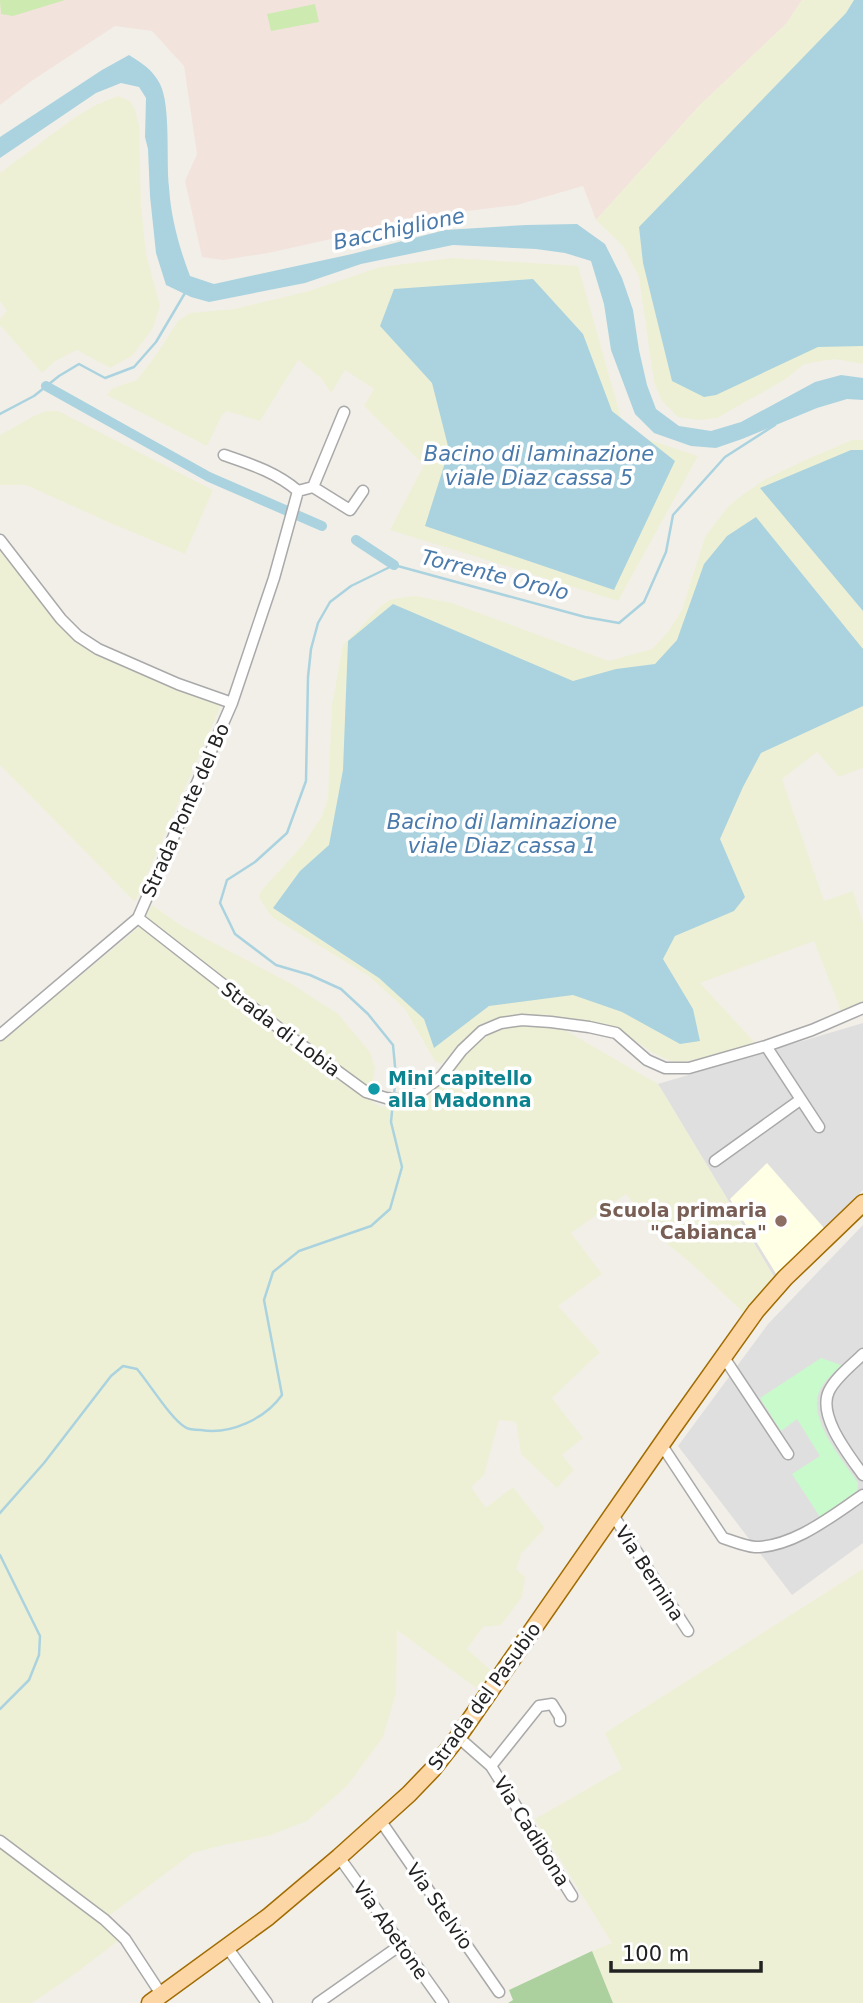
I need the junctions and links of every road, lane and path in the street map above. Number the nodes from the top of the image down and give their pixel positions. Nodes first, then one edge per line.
1 (344, 412) dead end
2 (224, 455) dead end
3 (313, 487) junction
4 (298, 491) junction
5 (363, 491) dead end
6 (0, 540) edge
7 (232, 703) junction
8 (138, 918) junction
9 (863, 1008) edge
10 (0, 1035) edge
11 (766, 1046) junction
12 (800, 1100) junction
13 (818, 1126) dead end
14 (715, 1161) dead end
15 (863, 1203) edge
16 (863, 1354) edge
17 (723, 1356) junction
18 (661, 1444) junction
19 (788, 1454) dead end
20 (859, 1460) edge
21 (863, 1475) edge
22 (863, 1495) edge
23 (612, 1515) junction
24 (688, 1631) dead end
25 (560, 1721) dead end
26 (458, 1737) junction
27 (491, 1766) junction
28 (380, 1820) junction
29 (0, 1841) edge
30 (339, 1857) junction
31 (572, 1896) dead end
32 (402, 1944) junction
33 (226, 1947) junction
34 (499, 1992) dead end
35 (155, 1999) edge
36 (267, 2003) edge
37 (318, 2003) edge
38 (443, 2003) edge

1 - 3 street
2 - 4 street
3 - 4 street
3 - 5 street
4 - 7 street, Strada Ponte del Bo
6 - 7 street, Strada Ponte del Bo
7 - 8 street, Strada Ponte del Bo
8 - 10 street
8 - 11 street, Strada di Lobia
9 - 11 street, Strada di Lobia
11 - 12 street
12 - 13 street
12 - 14 street
15 - 17 main road, Strada del Pasubio
16 - 20 street
17 - 18 main road, Strada del Pasubio
17 - 19 street
18 - 22 street
18 - 23 main road, Strada del Pasubio
20 - 21 street
23 - 24 street, Via Bernina
23 - 26 main road, Strada del Pasubio
25 - 27 street, Via Cadibona
26 - 27 street, Via Cadibona
26 - 28 main road, Strada del Pasubio
27 - 31 street, Via Cadibona
28 - 30 main road, Strada del Pasubio
28 - 34 street, Via Stelvio
29 - 35 street
30 - 32 street, Via Abetone
30 - 33 main road, Strada del Pasubio
32 - 37 street
32 - 38 street, Via Abetone
33 - 35 main road, Strada del Pasubio
33 - 36 street

